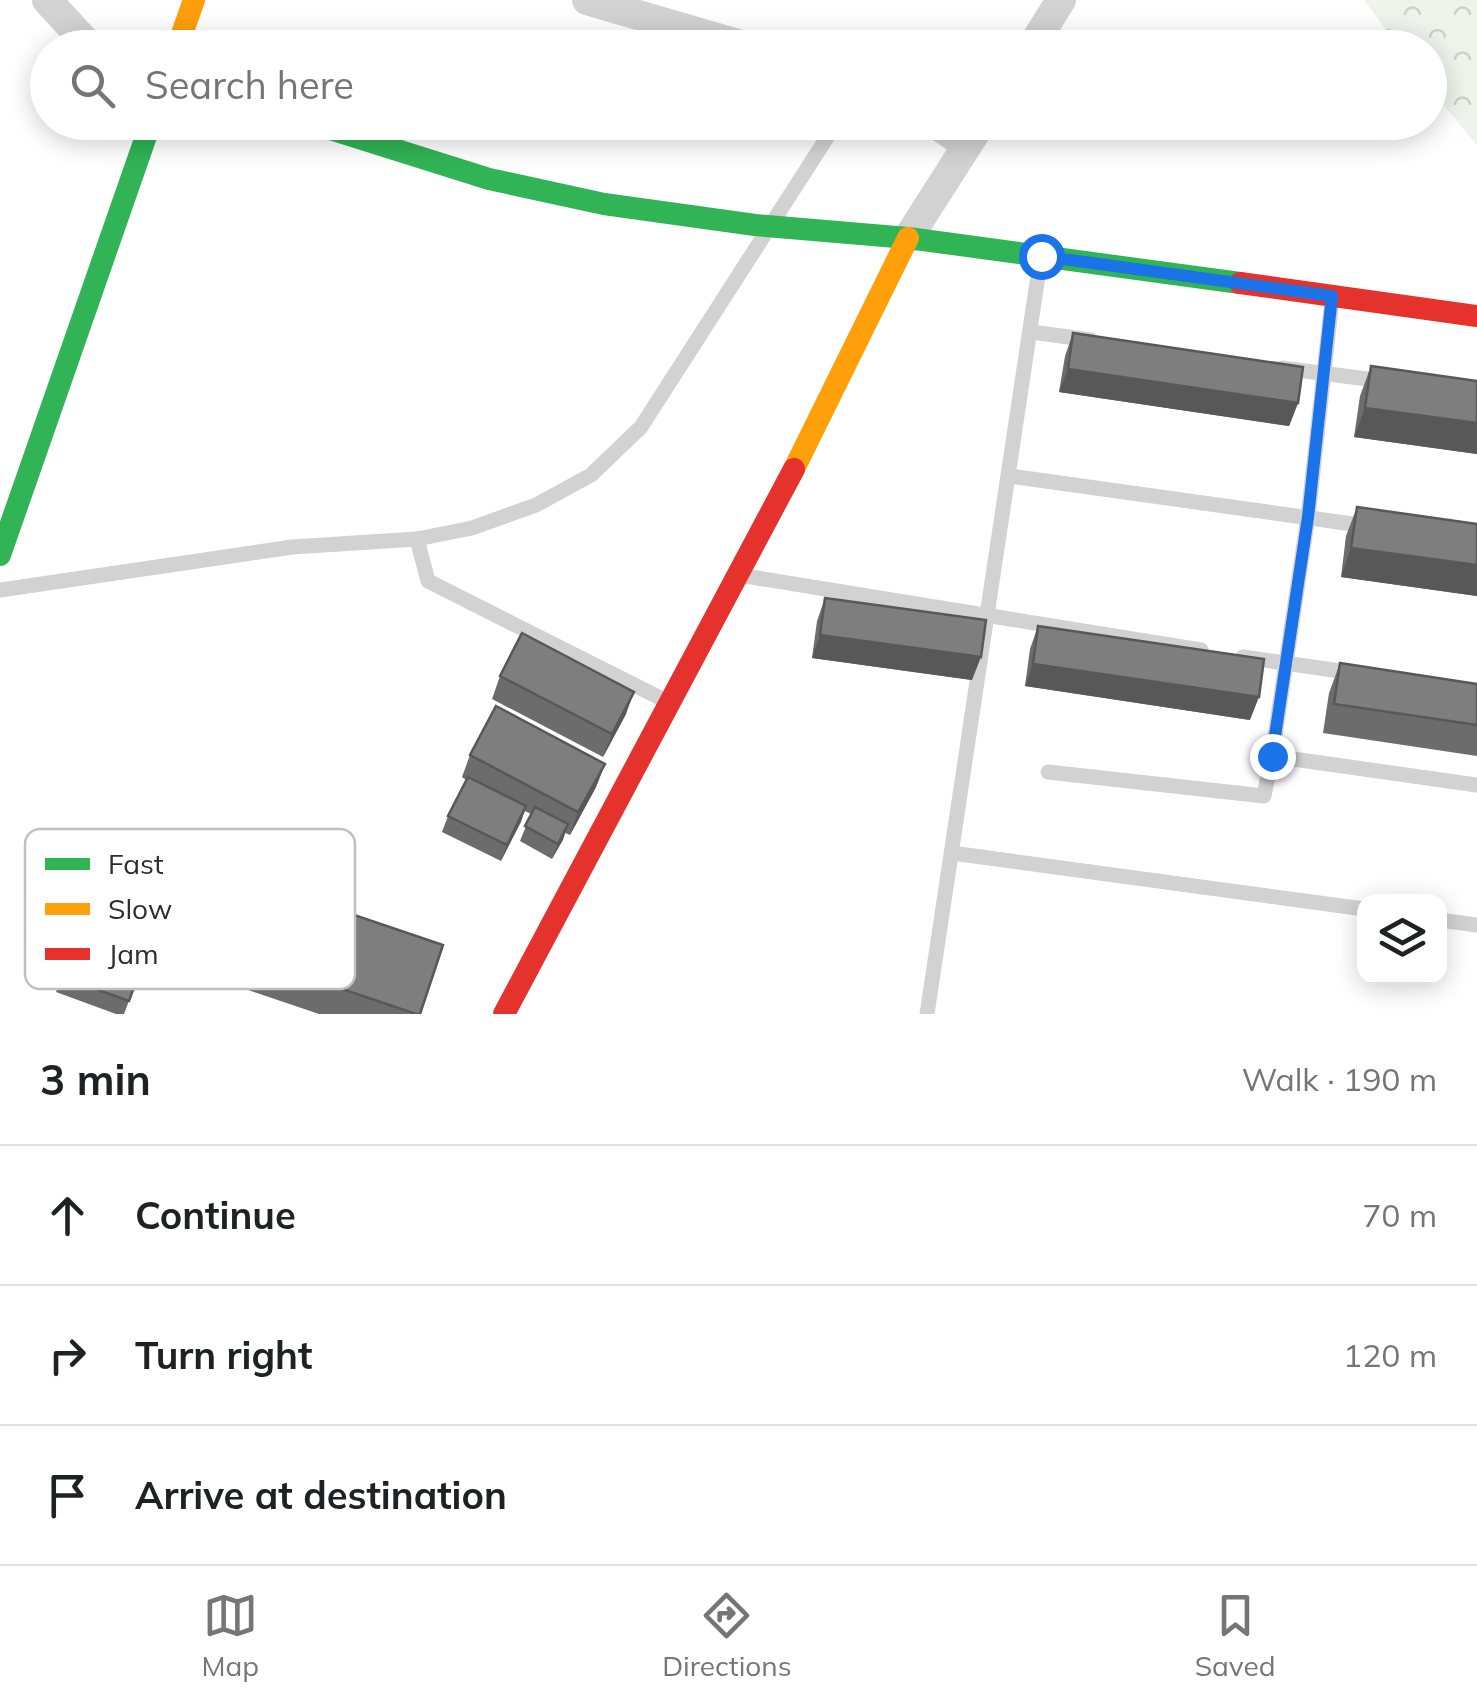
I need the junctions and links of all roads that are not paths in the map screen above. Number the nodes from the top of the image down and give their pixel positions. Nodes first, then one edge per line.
1 (47, 0) edge
2 (194, 0) edge
3 (587, 0) edge
4 (1061, 0) edge
5 (74, 30) edge
6 (184, 30) edge
7 (690, 30) edge
8 (1042, 30) edge
9 (145, 140) edge
10 (367, 140) edge
11 (825, 140) edge
12 (971, 140) edge
13 (770, 226) junction
14 (908, 238) junction
15 (1041, 256) junction
16 (1332, 296) junction
17 (1477, 316) edge
18 (1031, 332) junction
19 (1109, 343) edge
20 (1266, 366) edge
21 (1325, 374) junction
22 (1401, 384) edge
23 (1010, 476) junction
24 (1308, 517) junction
25 (1383, 528) edge
26 (418, 539) junction
27 (0, 555) edge
28 (741, 575) junction
29 (0, 590) edge
30 (989, 618) junction
31 (1212, 652) edge
32 (1231, 654) edge
33 (1286, 663) junction
34 (1363, 675) edge
35 (672, 704) junction
36 (1272, 756) junction
37 (1048, 772) dead end
38 (1477, 785) edge
39 (952, 852) junction
40 (1357, 908) edge
41 (1447, 921) edge
42 (1477, 925) edge
43 (504, 1014) edge
44 (928, 1014) edge

1 - 5 street
2 - 6 street
3 - 7 street
4 - 8 street
9 - 27 street
10 - 13 street
11 - 13 lane
12 - 14 street
13 - 14 street
13 - 26 lane
14 - 15 street
14 - 28 street
15 - 16 street
15 - 18 lane
16 - 17 street
16 - 21 lane
18 - 19 lane
18 - 23 lane
20 - 21 lane
21 - 22 lane
21 - 24 lane
23 - 24 lane
23 - 30 lane
24 - 25 lane
24 - 33 lane
26 - 29 lane
26 - 35 lane
28 - 30 lane
28 - 35 street
30 - 31 lane
30 - 39 lane
32 - 33 lane
33 - 34 lane
33 - 36 lane
35 - 43 street
36 - 37 lane
36 - 38 lane
39 - 40 lane
39 - 44 lane
41 - 42 lane

